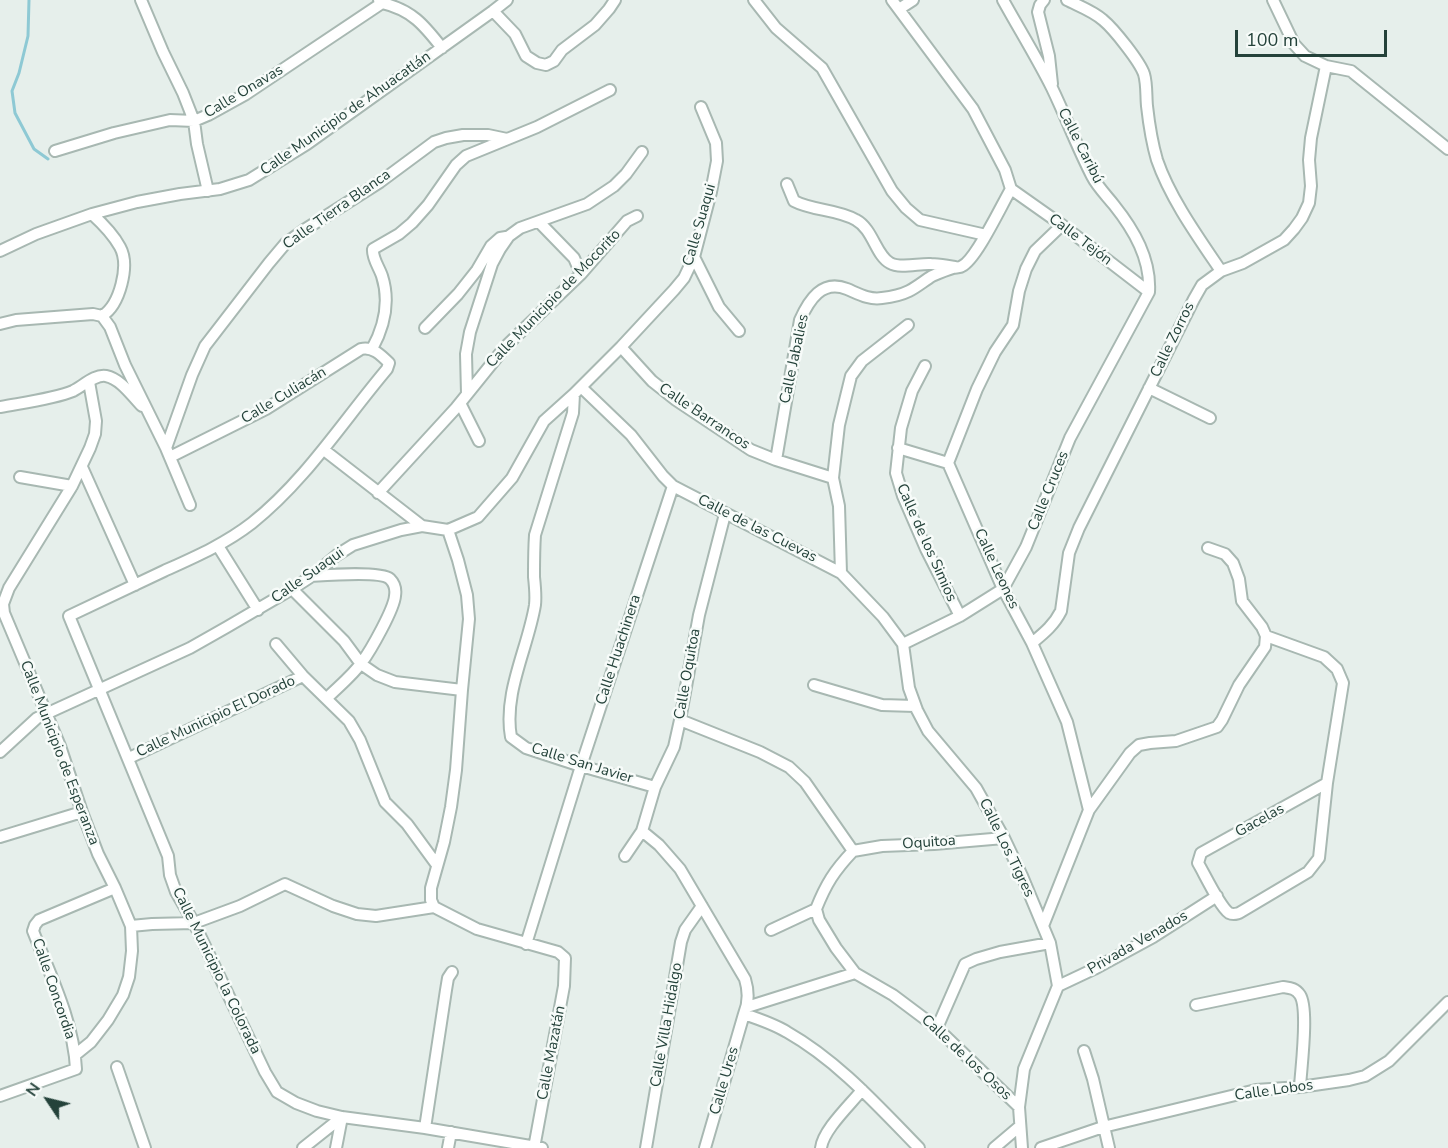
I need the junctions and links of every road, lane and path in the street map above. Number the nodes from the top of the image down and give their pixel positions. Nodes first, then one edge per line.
1 (141, 0) edge
2 (507, 0) edge
3 (615, 0) edge
4 (754, 0) edge
5 (892, 0) edge
6 (913, 0) edge
7 (1003, 0) edge
8 (1044, 0) edge
9 (1067, 0) edge
10 (1273, 0) edge
11 (380, 1) edge
12 (899, 9) junction
13 (493, 11) junction
14 (442, 48) junction
15 (1326, 66) junction
16 (1052, 89) junction
17 (610, 90) dead end
18 (701, 107) dead end
19 (194, 121) junction
20 (507, 139) junction
21 (1448, 149) edge
22 (55, 151) dead end
23 (642, 152) dead end
24 (787, 184) dead end
25 (1011, 189) junction
26 (208, 191) junction
27 (92, 214) junction
28 (637, 216) dead end
29 (539, 222) junction
30 (1062, 225) junction
31 (986, 235) junction
32 (509, 236) junction
33 (0, 251) edge
34 (694, 257) junction
35 (955, 267) junction
36 (1221, 271) junction
37 (581, 274) junction
38 (1149, 292) junction
39 (98, 315) junction
40 (0, 324) edge
41 (908, 325) dead end
42 (425, 328) dead end
43 (739, 332) dead end
44 (621, 347) junction
45 (372, 349) junction
46 (926, 366) dead end
47 (89, 382) junction
48 (1149, 388) junction
49 (577, 391) junction
50 (467, 394) junction
51 (460, 403) junction
52 (0, 407) edge
53 (149, 414) junction
54 (1210, 418) dead end
55 (479, 441) dead end
56 (898, 448) junction
57 (324, 450) junction
58 (168, 452) junction
59 (776, 460) junction
60 (948, 464) junction
61 (82, 467) junction
62 (20, 477) dead end
63 (833, 478) junction
64 (72, 486) junction
65 (673, 486) junction
66 (378, 493) junction
67 (190, 505) dead end
68 (725, 513) junction
69 (422, 526) junction
70 (448, 530) junction
71 (218, 546) junction
72 (1208, 548) dead end
73 (840, 573) junction
74 (312, 576) junction
75 (135, 585) junction
76 (292, 589) junction
77 (1003, 589) junction
78 (258, 610) junction
79 (960, 616) junction
80 (1266, 636) junction
81 (1032, 643) junction
82 (276, 644) dead end
83 (903, 645) junction
84 (362, 664) junction
85 (303, 676) junction
86 (814, 685) dead end
87 (99, 689) junction
88 (462, 690) junction
89 (327, 698) junction
90 (915, 706) junction
91 (46, 713) junction
92 (680, 720) junction
93 (0, 752) edge
94 (129, 758) junction
95 (581, 766) junction
96 (1327, 783) junction
97 (655, 787) junction
98 (1089, 810) junction
99 (82, 812) junction
100 (642, 831) junction
101 (0, 837) edge
102 (1004, 838) junction
103 (853, 851) junction
104 (625, 856) dead end
105 (437, 865) junction
106 (115, 888) junction
107 (1217, 896) junction
108 (702, 906) junction
109 (434, 907) junction
110 (816, 909) junction
111 (194, 923) junction
112 (131, 926) junction
113 (1043, 926) junction
114 (771, 930) dead end
115 (1050, 943) junction
116 (526, 944) junction
117 (452, 972) dead end
118 (855, 973) junction
119 (1058, 986) junction
120 (1448, 1002) edge
121 (1196, 1005) dead end
122 (746, 1010) junction
123 (936, 1028) junction
124 (1084, 1051) dead end
125 (75, 1054) junction
126 (117, 1067) dead end
127 (1300, 1087) junction
128 (862, 1090) junction
129 (0, 1096) edge
130 (1019, 1107) junction
131 (342, 1117) junction
132 (1020, 1126) junction
133 (1103, 1126) junction
134 (425, 1128) junction
135 (451, 1132) junction
136 (536, 1147) edge
137 (145, 1148) edge
138 (303, 1148) edge
139 (336, 1148) edge
140 (448, 1148) edge
141 (646, 1148) edge
142 (705, 1148) edge
143 (820, 1148) edge
144 (919, 1148) edge
145 (994, 1148) edge
146 (1022, 1148) edge
147 (1041, 1148) edge
148 (1109, 1148) edge

1 - 19 street
2 - 13 street, Calle Municipio de Ahuacatlán
3 - 13 street
4 - 31 street
5 - 12 street
6 - 12 street
7 - 16 street, Calle Caribú
8 - 16 street
9 - 36 street
10 - 15 street
11 - 14 street
11 - 19 street, Calle Onavas
12 - 25 street
13 - 14 street, Calle Municipio de Ahuacatlán
14 - 26 street, Calle Municipio de Ahuacatlán
15 - 21 street
15 - 36 street, Calle Zorros
16 - 38 street, Calle Caribú
17 - 20 street
18 - 34 street, Calle Suaqui
19 - 22 street, Calle Onavas
19 - 26 street
20 - 45 street
20 - 58 street, Calle Tierra Blanca
23 - 29 street
24 - 35 street
25 - 30 street, Calle Tejón
25 - 31 street, Calle Jabalies
26 - 27 street, Calle Municipio de Ahuacatlán
27 - 33 street, Calle Municipio de Ahuacatlán
27 - 39 street
28 - 37 street, Calle Municipio de Mocorito
29 - 32 street
29 - 37 street
30 - 38 street, Calle Tejón
30 - 60 street
31 - 35 street, Calle Jabalies
32 - 42 street
32 - 50 street
34 - 43 street
34 - 44 street, Calle Suaqui
35 - 59 street, Calle Jabalies
36 - 48 street, Calle Zorros
37 - 50 street, Calle Municipio de Mocorito
38 - 77 street, Calle Cruces
39 - 40 street
39 - 53 street
41 - 63 street
44 - 49 street, Calle Suaqui
44 - 59 street, Calle Barrancos
45 - 57 street
45 - 58 street, Calle Culiacán
46 - 56 street, Calle de los Simios
47 - 52 street
47 - 53 street
47 - 61 street, Calle Municipio de Esperanza
48 - 54 street
48 - 81 street, Calle Zorros
49 - 65 street
49 - 70 street, Calle Suaqui
49 - 95 street, Calle San Javier
50 - 51 street, Calle Municipio de Mocorito
51 - 55 street
51 - 66 street, Calle Municipio de Mocorito
53 - 58 street
56 - 60 street
56 - 79 street, Calle de los Simios
57 - 66 street
57 - 71 street
58 - 67 street
59 - 63 street, Calle Barrancos
60 - 77 street, Calle Leones
61 - 64 street, Calle Municipio de Esperanza
61 - 75 street
62 - 64 street
63 - 73 street
64 - 91 street, Calle Municipio de Esperanza
65 - 68 street, Calle de las Cuevas
65 - 95 street, Calle Huachinera
66 - 69 street
68 - 73 street, Calle de las Cuevas
68 - 92 street, Calle Oquitoa
69 - 70 street, Calle Suaqui
69 - 74 street, Calle Suaqui
70 - 88 street
71 - 75 street
71 - 78 street
72 - 80 street
73 - 83 street, Calle Los Tigres
74 - 76 street, Calle Suaqui
74 - 84 street
75 - 87 street, Calle Municipio la Colorada
76 - 78 street, Calle Suaqui
76 - 84 street
77 - 79 street, Calle Cruces
77 - 81 street, Calle Leones
78 - 87 street, Calle Suaqui
79 - 83 street, Calle Cruces
80 - 96 street
80 - 98 street
81 - 98 street, Calle Leones
82 - 85 street
83 - 90 street, Calle Los Tigres
84 - 88 street
84 - 89 street
85 - 89 street
85 - 94 street, Calle Municipio El Dorado
86 - 90 street
87 - 91 street, Calle Suaqui
87 - 94 street, Calle Municipio la Colorada
88 - 105 street
89 - 105 street
90 - 102 street, Calle Los Tigres
91 - 93 street, Calle Suaqui
91 - 99 street, Calle Municipio de Esperanza
92 - 97 street, Calle Oquitoa
92 - 103 street
94 - 111 street, Calle Municipio la Colorada
95 - 97 street, Calle San Javier
95 - 116 street, Calle Huachinera
96 - 107 street, Gacelas
96 - 107 street
97 - 100 street, Calle Oquitoa
98 - 113 street
99 - 101 street
99 - 106 street, Calle Municipio de Esperanza
100 - 104 street, Calle Oquitoa
100 - 108 street
102 - 103 street, Oquitoa
102 - 113 street, Calle Los Tigres
103 - 110 street
105 - 109 street
106 - 112 street, Calle Municipio de Esperanza
106 - 125 street, Calle Concordia
107 - 119 street, Privada Venados
108 - 122 street
108 - 141 street, Calle Villa Hidalgo
109 - 111 street
109 - 116 street
110 - 114 street
110 - 118 street, Calle de los Osos
111 - 112 street
111 - 131 street, Calle Municipio la Colorada
112 - 125 street, Calle Municipio de Esperanza
113 - 115 street, Calle Los Tigres
115 - 119 street, Calle Los Tigres
115 - 123 street
116 - 136 street, Calle Mazatán
117 - 134 street
118 - 122 street
118 - 123 street, Calle de los Osos
119 - 130 street
120 - 127 street, Calle Lobos
121 - 127 street
122 - 128 street
122 - 142 street, Calle Ures
123 - 130 street, Calle de los Osos
124 - 133 street
125 - 129 street, Calle Concordia
126 - 137 street
127 - 133 street, Calle Lobos
128 - 143 street
128 - 144 street
130 - 132 street
131 - 134 street, Calle Municipio la Colorada
131 - 138 street
131 - 139 street
132 - 145 street
132 - 146 street
133 - 147 street, Calle Lobos
133 - 148 street
134 - 135 street, Calle Municipio la Colorada
135 - 136 street, Calle Municipio la Colorada
135 - 140 street

